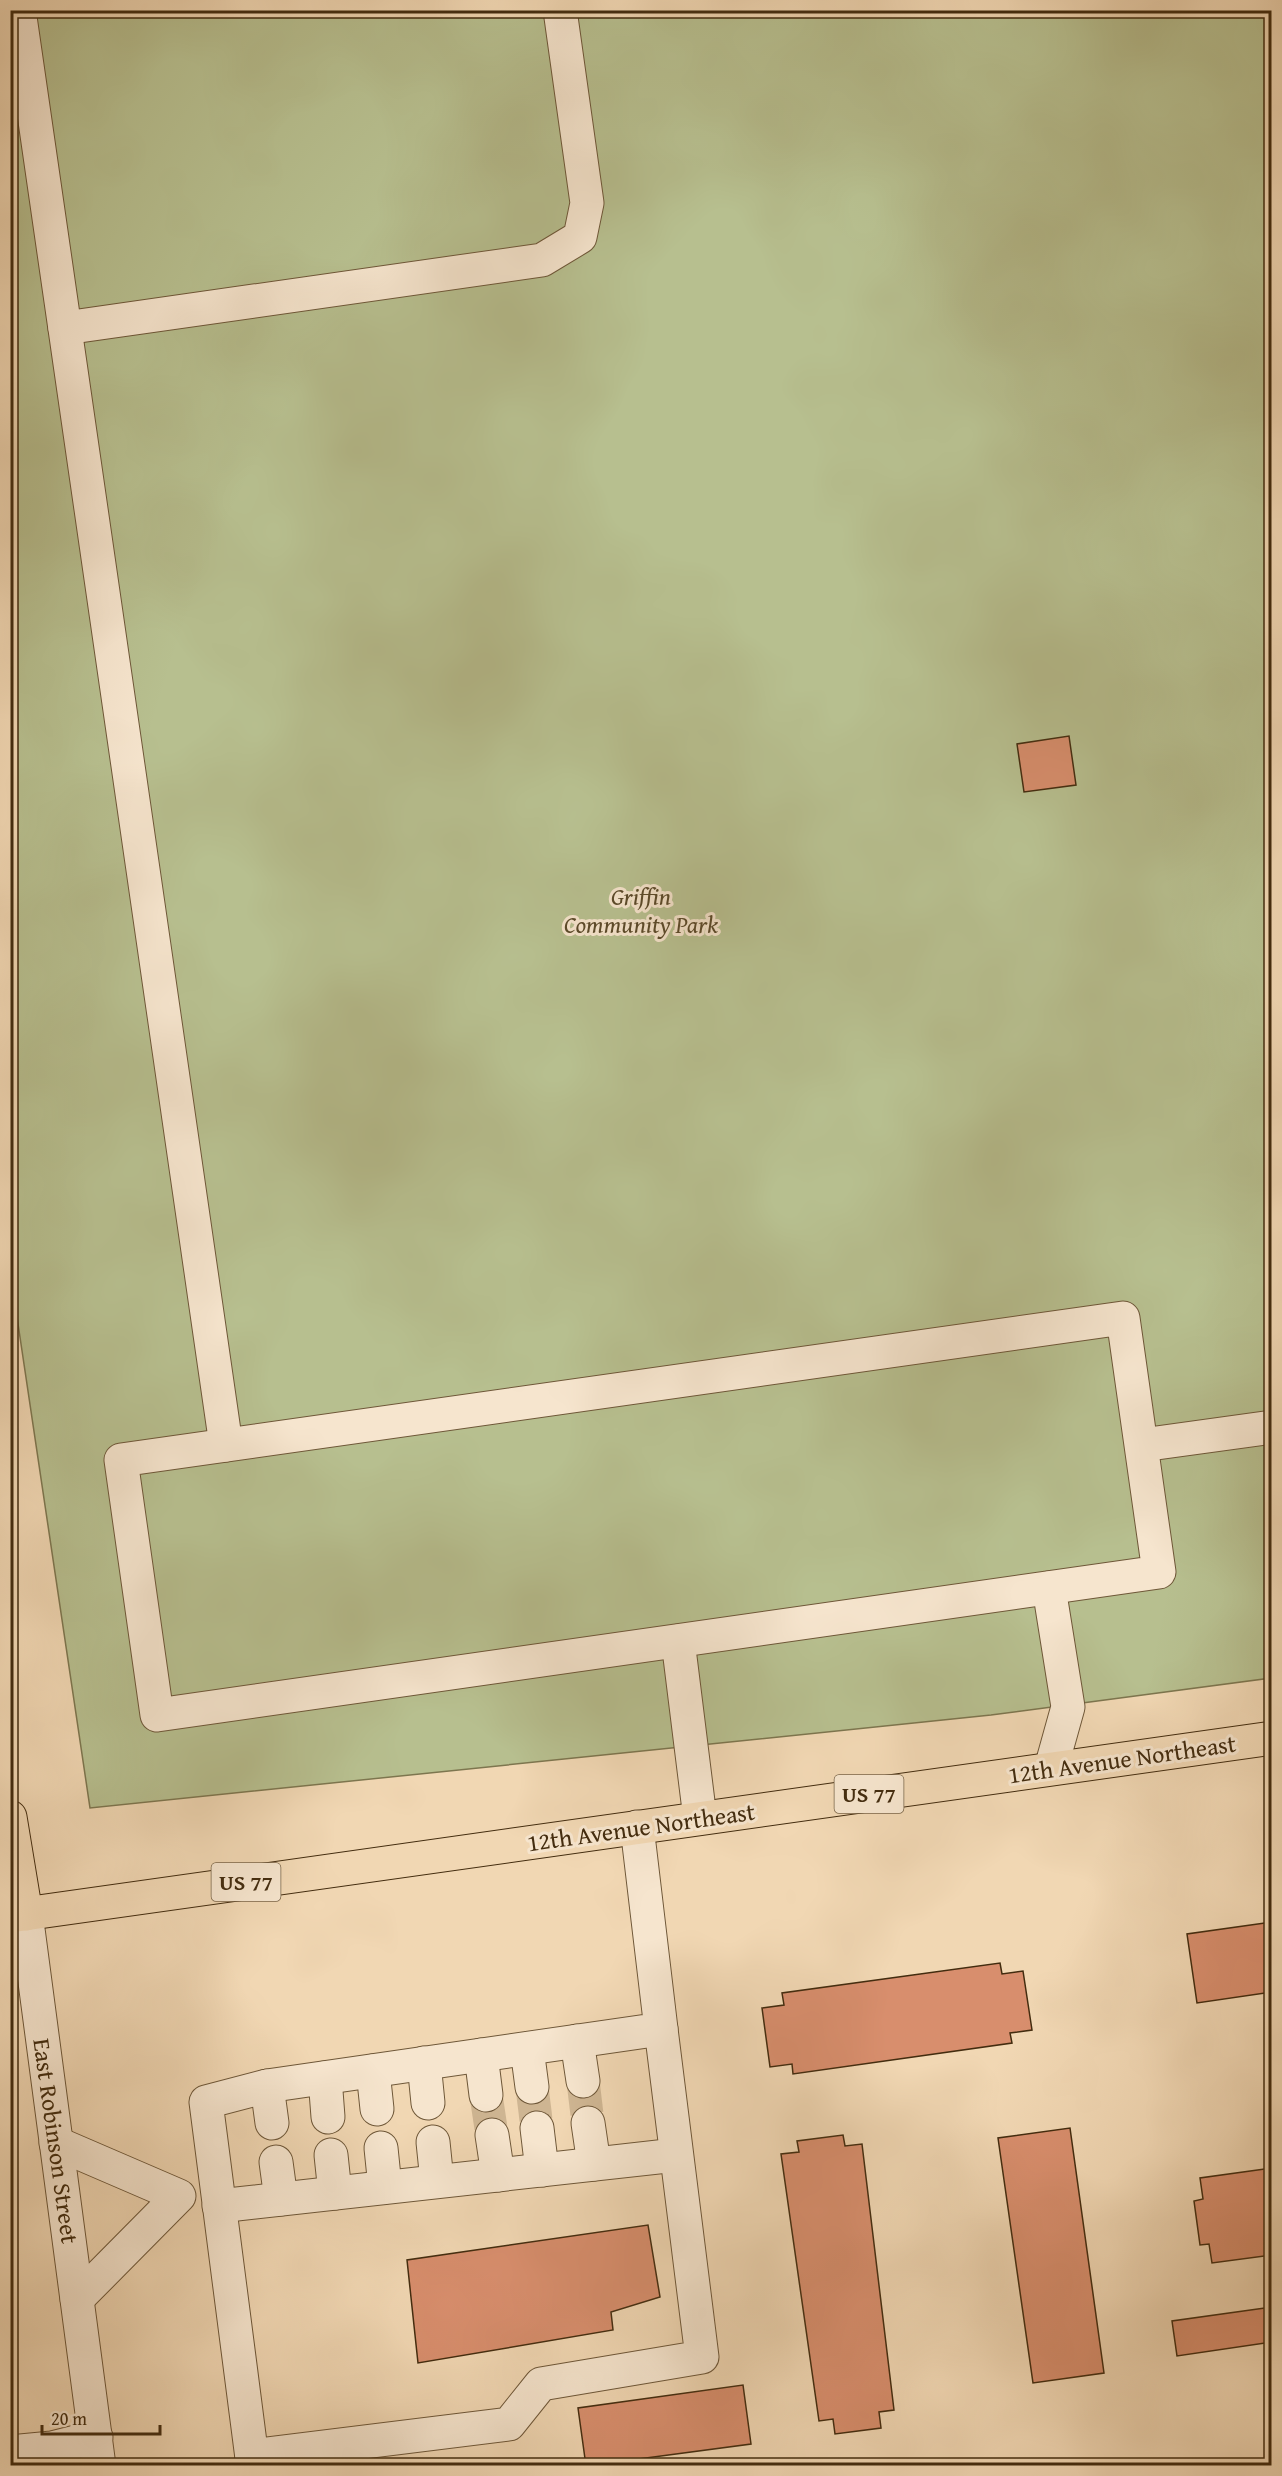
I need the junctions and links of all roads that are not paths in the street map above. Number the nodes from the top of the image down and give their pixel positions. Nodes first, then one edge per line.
1 (19, 10) edge
2 (560, 10) edge
3 (65, 328) junction
4 (1272, 1427) edge
5 (226, 1445) junction
6 (1142, 1446) junction
7 (1049, 1588) junction
8 (678, 1641) junction
9 (1272, 1738) edge
10 (1051, 1768) junction
11 (10, 1817) edge
12 (700, 1818) junction
13 (637, 1827) junction
14 (18, 1915) edge
15 (661, 2030) junction
16 (577, 2041) junction
17 (526, 2049) junction
18 (481, 2055) junction
19 (424, 2063) junction
20 (373, 2071) junction
21 (325, 2078) junction
22 (583, 2081) tunnel mouth
23 (267, 2086) junction
24 (532, 2087) tunnel mouth
25 (486, 2095) tunnel mouth
26 (428, 2103) dead end
27 (377, 2109) dead end
28 (328, 2117) dead end
29 (272, 2123) dead end
30 (588, 2123) tunnel mouth
31 (537, 2128) tunnel mouth
32 (492, 2135) tunnel mouth
33 (433, 2142) dead end
34 (57, 2143) junction
35 (381, 2148) dead end
36 (331, 2155) dead end
37 (676, 2155) junction
38 (276, 2162) dead end
39 (594, 2164) junction
40 (542, 2170) junction
41 (498, 2175) junction
42 (437, 2181) junction
43 (385, 2187) junction
44 (335, 2193) junction
45 (179, 2196) junction
46 (218, 2199) junction
47 (281, 2199) junction
48 (77, 2299) junction
49 (98, 2451) edge
50 (10, 2452) edge
51 (252, 2461) edge

1 - 3 street
2 - 3 street
3 - 5 street
4 - 6 street
5 - 6 street
5 - 8 street
6 - 7 street
7 - 8 street
7 - 10 street
8 - 12 street
9 - 10 main road, 12th Avenue Northeast / US 77
10 - 12 main road, 12th Avenue Northeast / US 77
11 - 14 main road, East Robinson Street
12 - 13 main road, 12th Avenue Northeast / US 77
13 - 14 main road, 12th Avenue Northeast / US 77
13 - 15 street
14 - 34 street, East Robinson Street
15 - 16 street
15 - 37 street
16 - 17 street
16 - 22 street
17 - 18 street
17 - 24 street
18 - 19 street
18 - 25 street
19 - 20 street
19 - 26 street
20 - 21 street
20 - 27 street
21 - 23 street
21 - 28 street
23 - 29 street
23 - 46 street
30 - 39 street
31 - 40 street
32 - 41 street
33 - 42 street
34 - 45 street
34 - 48 street, East Robinson Street
35 - 43 street
36 - 44 street
37 - 39 street
37 - 51 street
38 - 47 street
39 - 40 street
40 - 41 street
41 - 42 street
42 - 43 street
43 - 44 street
44 - 47 street
45 - 46 street
45 - 48 street
46 - 47 street
46 - 51 street
48 - 49 street, East Robinson Street
49 - 50 street

